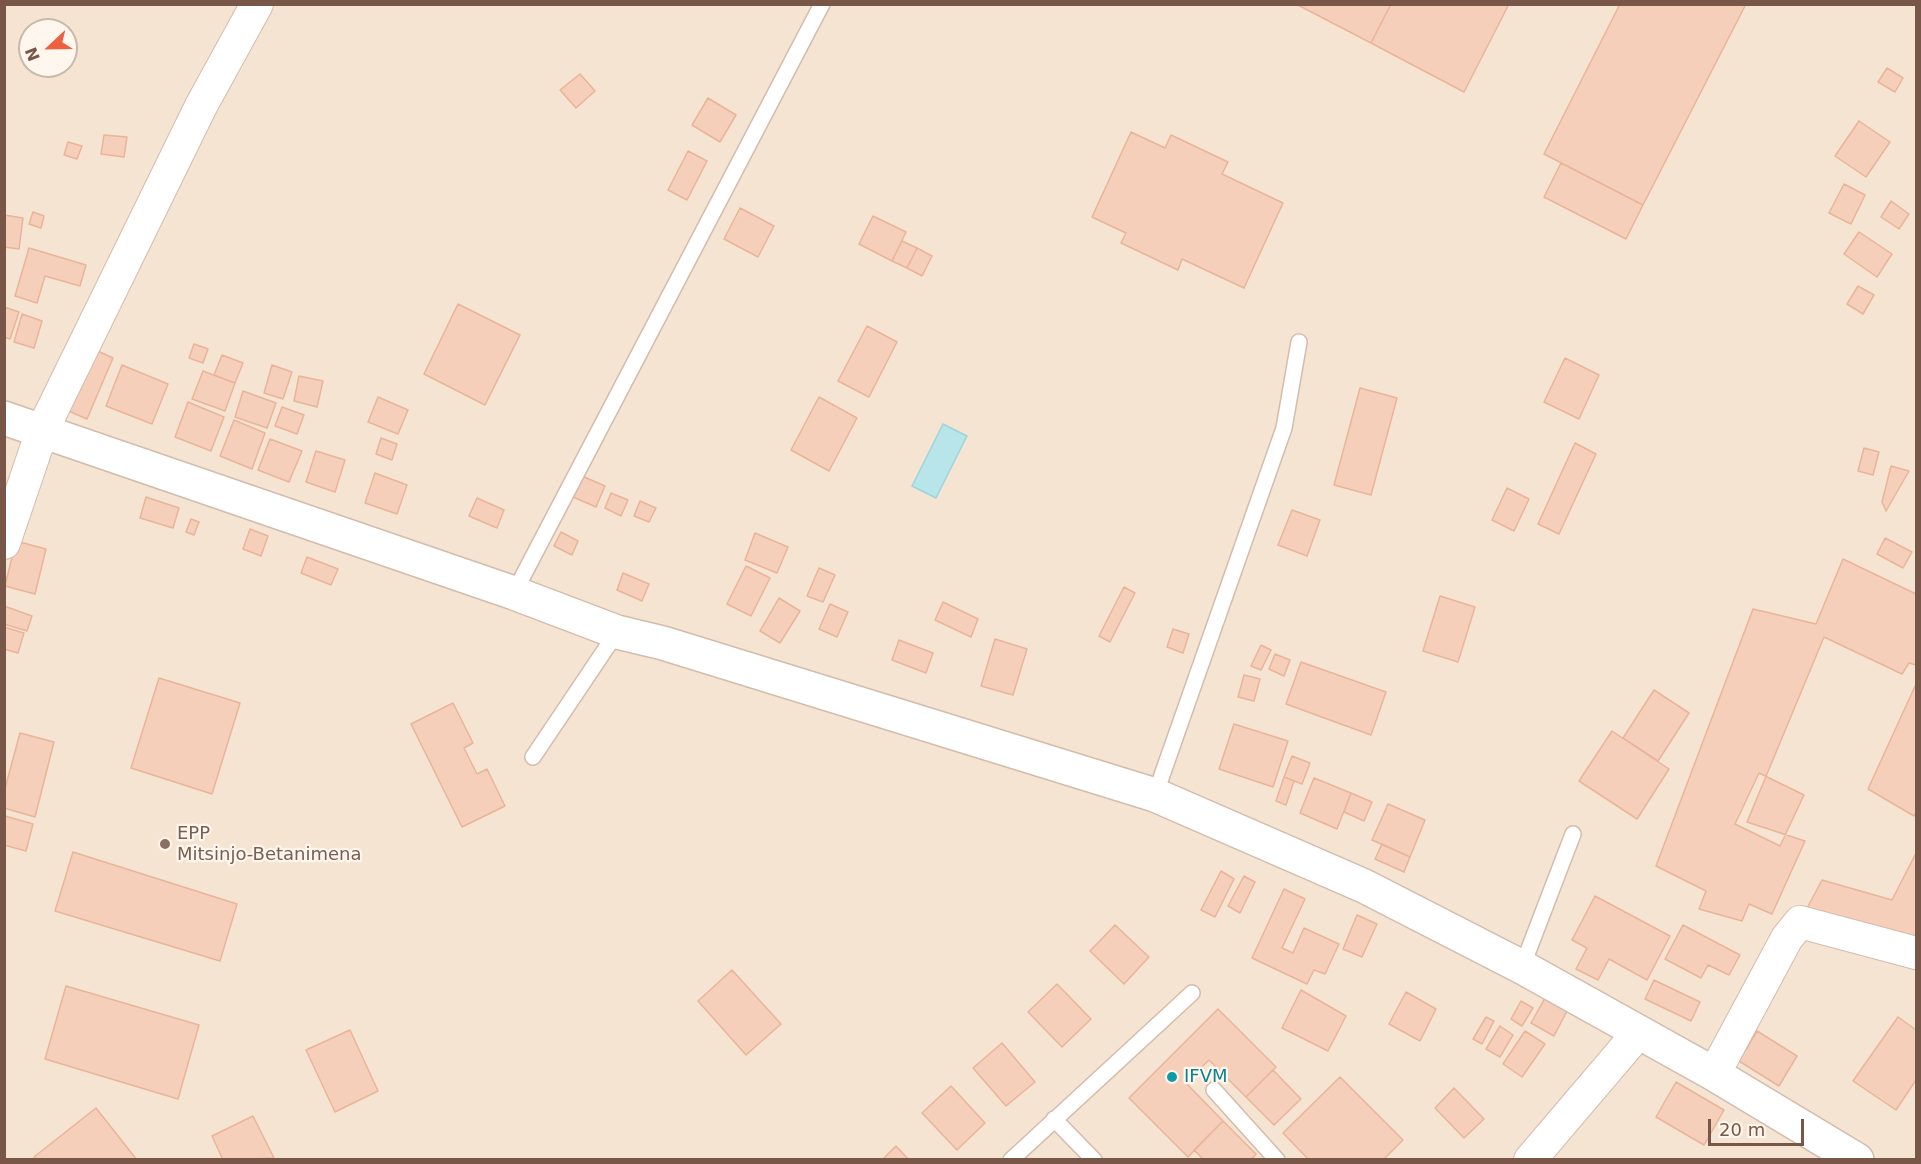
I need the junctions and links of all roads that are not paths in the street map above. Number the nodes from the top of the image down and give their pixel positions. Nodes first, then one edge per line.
1 (257, 4) edge
2 (822, 4) edge
3 (1299, 342) dead end
4 (4, 418) edge
5 (42, 430) junction
6 (4, 543) edge
7 (514, 593) junction
8 (617, 632) junction
9 (533, 757) dead end
10 (1155, 795) junction
11 (1573, 834) dead end
12 (1917, 953) edge
13 (1522, 967) junction
14 (1192, 993) dead end
15 (1639, 1032) junction
16 (1714, 1074) junction
17 (1214, 1090) dead end
18 (1054, 1119) junction
19 (1011, 1160) edge
20 (1094, 1160) edge
21 (1277, 1160) edge
22 (1530, 1160) edge
23 (1857, 1160) edge

1 - 5 street
2 - 7 lane
3 - 10 lane
4 - 5 street
5 - 6 street
5 - 7 street
7 - 8 street
8 - 9 lane
8 - 10 street
10 - 13 street
11 - 13 lane
12 - 16 street
13 - 15 street
14 - 18 lane
15 - 16 street
15 - 22 street
16 - 23 street
17 - 21 lane
18 - 19 lane
18 - 20 lane

